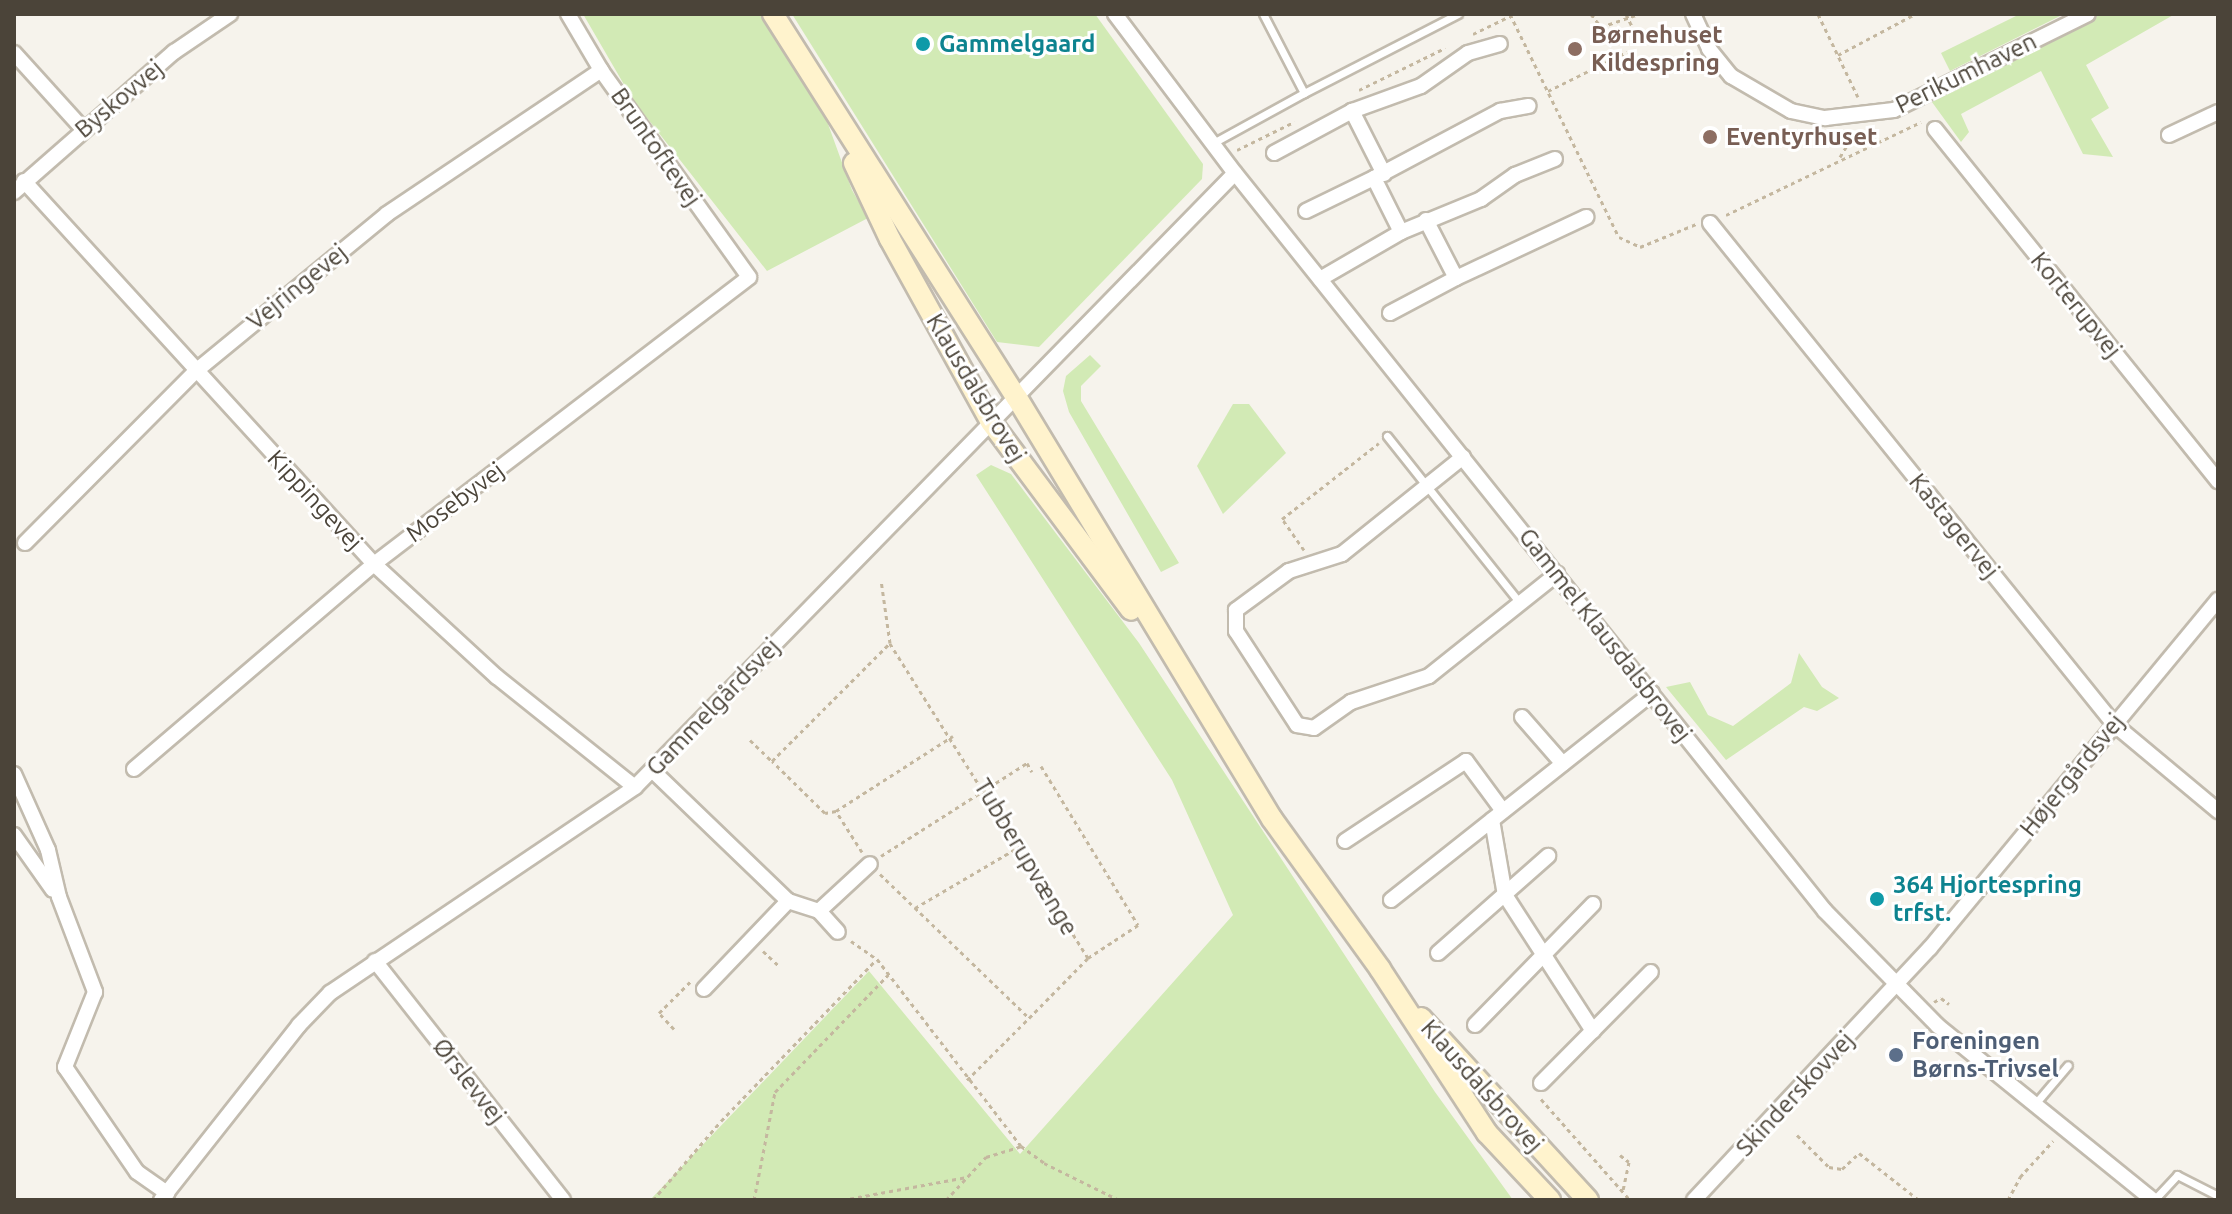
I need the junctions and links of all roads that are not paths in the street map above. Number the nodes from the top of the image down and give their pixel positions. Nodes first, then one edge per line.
1 (230, 14) edge
2 (568, 14) edge
3 (773, 14) edge
4 (1115, 14) edge
5 (1263, 14) edge
6 (1458, 14) edge
7 (1693, 14) edge
8 (2088, 14) edge
9 (1500, 44) dead end
10 (14, 53) edge
11 (601, 70) junction
12 (1304, 93) junction
13 (825, 98) junction
14 (1529, 106) dead end
15 (1352, 111) junction
16 (2217, 115) edge
17 (83, 129) junction
18 (1935, 129) road end
19 (2169, 135) dead end
20 (1212, 144) junction
21 (1274, 153) dead end
22 (1555, 159) dead end
23 (1235, 173) junction
24 (1379, 176) junction
25 (19, 186) edge
26 (1306, 211) dead end
27 (1586, 217) dead end
28 (1426, 220) junction
29 (1710, 223) road end
30 (1401, 232) junction
31 (749, 277) joint
32 (1456, 278) junction
33 (1320, 279) junction
34 (1390, 313) dead end
35 (196, 371) junction
36 (1017, 398) junction
37 (991, 422) junction
38 (1387, 436) road end
39 (1463, 457) junction
40 (2218, 481) edge
41 (1427, 486) junction
42 (25, 543) dead end
43 (374, 564) junction
44 (1557, 574) junction
45 (2218, 600) edge
46 (1520, 603) junction
47 (1168, 653) junction
48 (1652, 693) junction
49 (1522, 717) dead end
50 (2114, 724) junction
51 (1563, 764) junction
52 (134, 769) dead end
53 (652, 770) junction
54 (14, 774) edge
55 (635, 787) junction
56 (2218, 811) edge
57 (1498, 816) junction
58 (14, 835) edge
59 (1345, 841) dead end
60 (1548, 856) dead end
61 (870, 864) road end
62 (1505, 895) junction
63 (59, 897) junction
64 (1391, 900) dead end
65 (788, 901) junction
66 (1593, 904) dead end
67 (819, 911) junction
68 (838, 932) road end
69 (1438, 953) dead end
70 (1544, 956) junction
71 (375, 961) junction
72 (1380, 969) junction
73 (1651, 972) dead end
74 (1895, 987) junction
75 (704, 989) road end
76 (1475, 1025) dead end
77 (1593, 1031) junction
78 (2068, 1065) dead end
79 (1541, 1083) road end
80 (2034, 1105) junction
81 (2218, 1196) edge
82 (164, 1197) edge
83 (563, 1200) edge
84 (1550, 1200) edge
85 (1588, 1200) edge
86 (1694, 1200) edge
87 (2153, 1200) edge

1 - 17 street, Byskovvej
2 - 11 street, Bruntoftevej
3 - 13 street, Klausdalsbrovej
4 - 20 street, Gammel Klausdalsbrovej
5 - 12 lane
6 - 12 lane
7 - 8 street, Perikumhaven
9 - 15 street
10 - 17 street
11 - 31 street, Bruntoftevej
11 - 35 street, Vejringevej
12 - 20 lane
13 - 36 street, Klausdalsbrovej
13 - 37 street, Klausdalsbrovej
14 - 24 street
15 - 21 street
15 - 24 street
16 - 19 street
17 - 25 street, Byskovvej
18 - 40 street, Korterupvej
20 - 23 street, Gammel Klausdalsbrovej
22 - 28 street
23 - 33 street, Gammel Klausdalsbrovej
23 - 36 street, Gammelgårdsvej
24 - 26 street
24 - 30 street
25 - 35 street, Kippingevej
27 - 32 street
28 - 30 street
28 - 32 street
29 - 50 street, Kastagervej
30 - 33 street
31 - 43 street, Mosebyvej
32 - 34 street
33 - 39 street, Gammel Klausdalsbrovej
35 - 42 street, Vejringevej
35 - 43 street, Kippingevej
36 - 37 street, Gammelgårdsvej
36 - 47 street, Klausdalsbrovej
37 - 47 street, Klausdalsbrovej
37 - 53 street, Gammelgårdsvej
38 - 41 lane
39 - 41 street
39 - 44 street, Gammel Klausdalsbrovej
41 - 46 lane
41 - 46 street
43 - 52 street, Mosebyvej
43 - 55 street, Kippingevej
44 - 46 street
44 - 48 street, Gammel Klausdalsbrovej
45 - 50 street, Højergårdsvej
47 - 72 street, Klausdalsbrovej
48 - 51 street
48 - 74 street, Gammel Klausdalsbrovej
49 - 51 street
50 - 56 street, Kastagervej
50 - 74 street, Højergårdsvej
51 - 57 street
53 - 55 street, Gammelgårdsvej
53 - 65 street
54 - 63 street
55 - 71 street, Gammelgårdsvej
57 - 59 street
57 - 62 street
57 - 64 street
58 - 63 street
60 - 62 street
61 - 67 street
62 - 69 street
62 - 70 street
63 - 82 street
65 - 67 street
65 - 75 street
66 - 70 street
67 - 68 street
70 - 76 street
70 - 77 street
71 - 82 street, Gammelgårdsvej
71 - 83 street, Ørslevvej
72 - 84 street, Klausdalsbrovej
72 - 85 street, Klausdalsbrovej
73 - 77 street
74 - 80 street, Gammel Klausdalsbrovej
74 - 86 street, Skinderskovvej
77 - 79 street
78 - 80 lane
80 - 87 street, Gammel Klausdalsbrovej
81 - 87 lane

